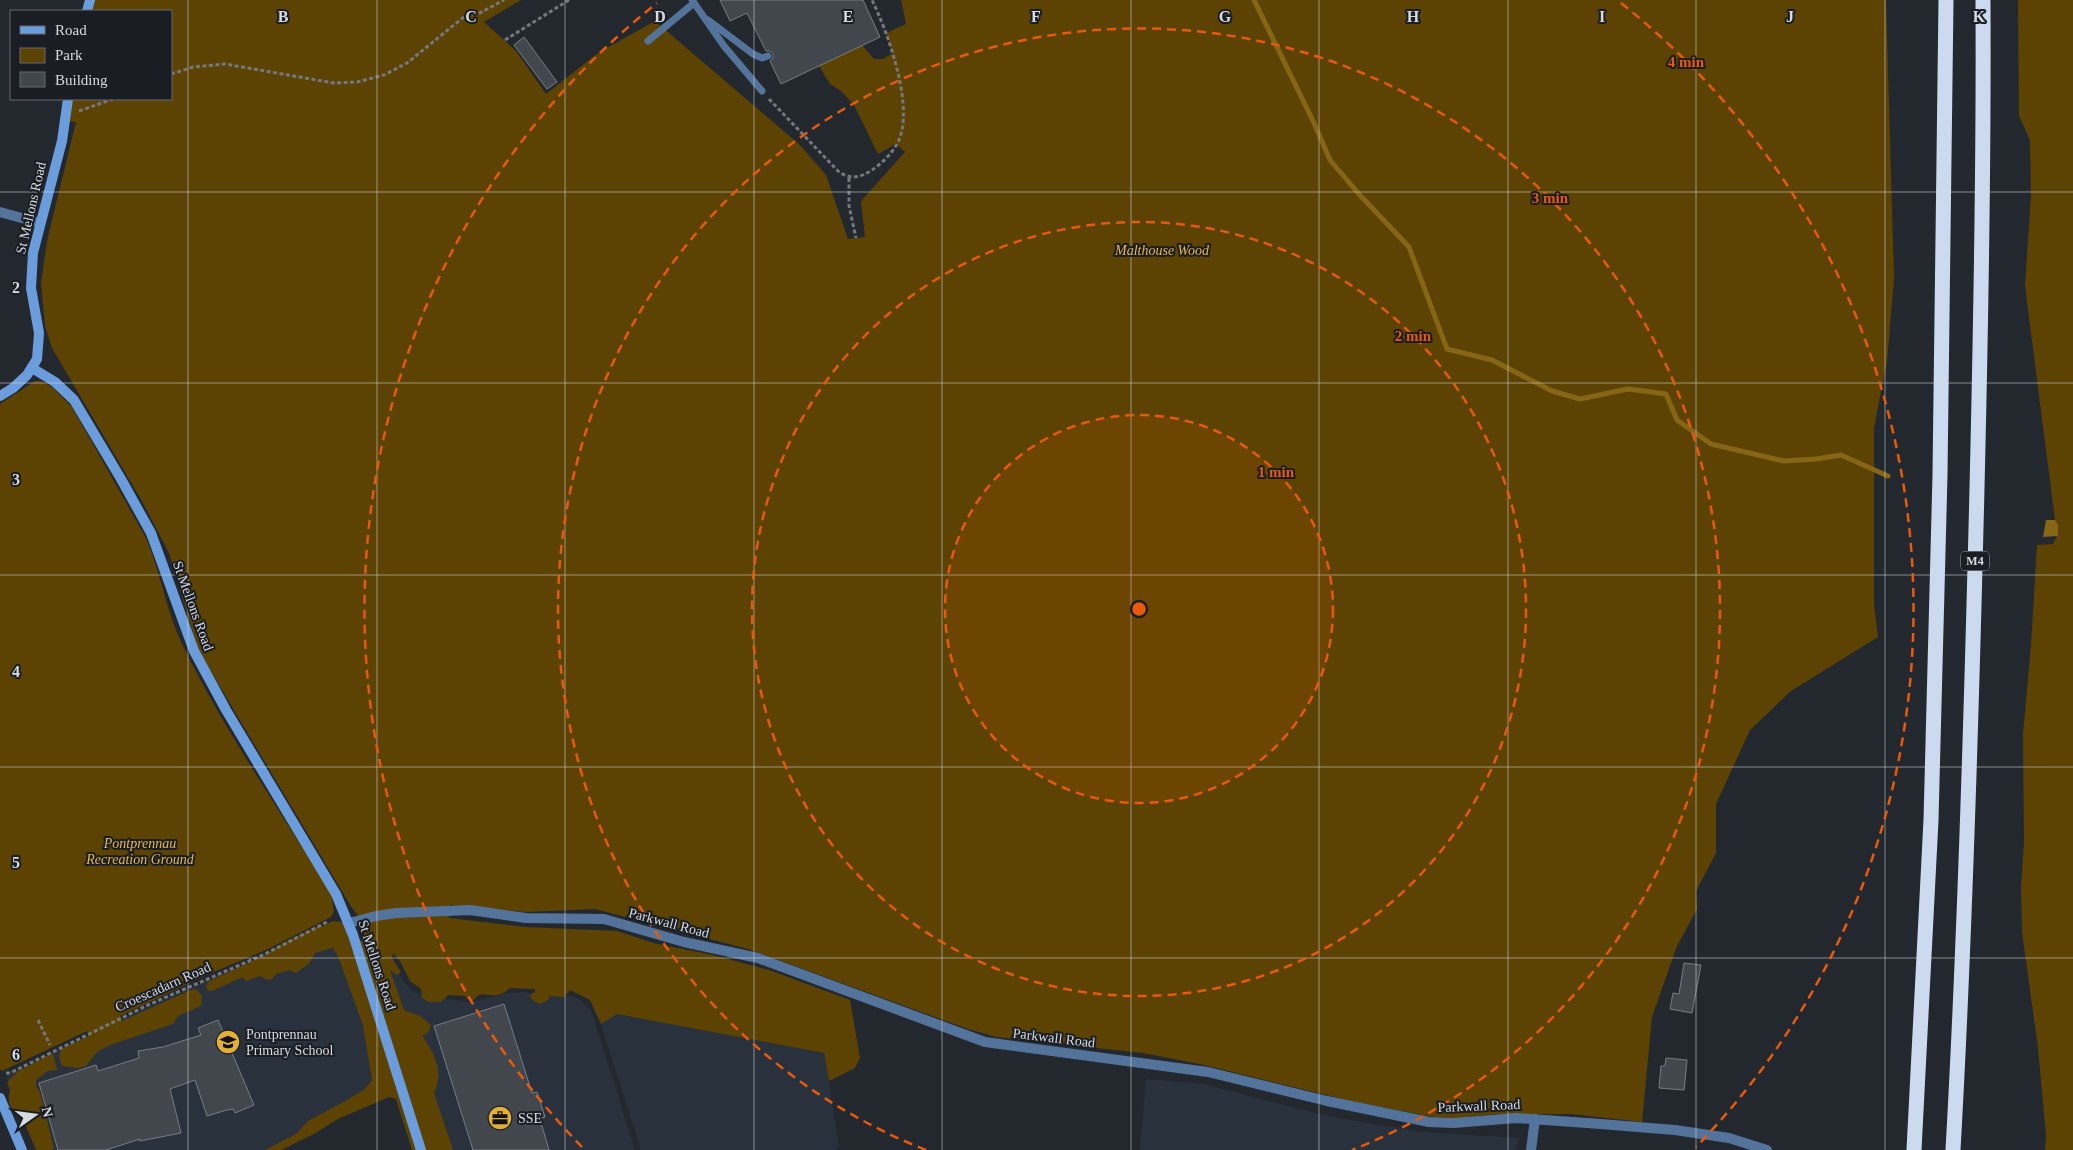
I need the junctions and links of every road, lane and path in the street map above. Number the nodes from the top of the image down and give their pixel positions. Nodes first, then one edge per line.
1 (504, 0) edge
2 (569, 0) edge
3 (872, 0) edge
4 (1946, 0) edge
5 (1983, 0) edge
6 (693, 2) edge
7 (702, 16) junction
8 (505, 40) dead end
9 (648, 41) dead end
10 (768, 56) dead end
11 (172, 74) edge
12 (762, 91) joint
13 (68, 100) edge
14 (111, 100) edge
15 (66, 114) junction
16 (849, 178) junction
17 (0, 212) edge
18 (40, 223) junction
19 (856, 238) dead end
20 (32, 368) junction
21 (0, 396) edge
22 (330, 921) dead end
23 (349, 923) junction
24 (38, 1020) dead end
25 (50, 1045) dead end
26 (6, 1073) dead end
27 (0, 1098) edge
28 (1535, 1119) junction
29 (22, 1150) edge
30 (421, 1150) edge
31 (1531, 1150) edge
32 (1768, 1150) edge
33 (1913, 1150) edge
34 (1954, 1150) edge

1 - 11 path
2 - 8 path
3 - 16 path
4 - 33 highway
5 - 34 highway, M4
6 - 7 lane
6 - 9 lane
7 - 10 lane
7 - 12 lane
12 - 16 path
13 - 15 main road, St Mellons Road
14 - 15 path
15 - 18 main road, St Mellons Road
16 - 19 path
17 - 18 street
18 - 20 main road, St Mellons Road
20 - 21 main road
20 - 23 main road, St Mellons Road
22 - 26 path, Croescadarn Road
23 - 28 street, Parkwall Road
23 - 30 main road, St Mellons Road
24 - 25 path
27 - 29 main road
28 - 31 street
28 - 32 street, Parkwall Road

